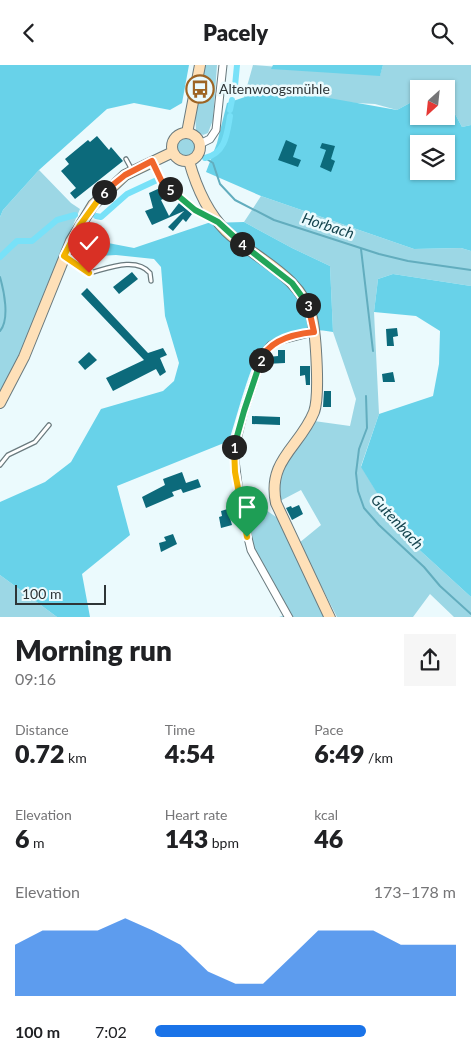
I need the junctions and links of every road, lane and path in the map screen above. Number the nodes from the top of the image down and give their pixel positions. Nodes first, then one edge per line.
1 (200, 65) edge
2 (223, 65) edge
3 (187, 133) junction
4 (200, 144) junction
5 (173, 151) junction
6 (126, 159) dead end
7 (152, 161) junction
8 (189, 161) junction
9 (132, 171) junction
10 (218, 222) junction
11 (64, 256) junction
12 (151, 281) dead end
13 (314, 332) junction
14 (0, 403) edge
15 (49, 425) dead end
16 (0, 465) edge
17 (289, 617) edge
18 (330, 617) edge

1 - 3 main road
2 - 4 street
3 - 4 main road
3 - 5 main road
4 - 8 main road
5 - 7 main road
5 - 8 main road
6 - 9 lane
7 - 9 main road
7 - 10 lane
8 - 10 main road
9 - 11 main road
10 - 13 main road
11 - 12 lane
11 - 14 main road
13 - 17 street
13 - 18 main road
15 - 16 lane

